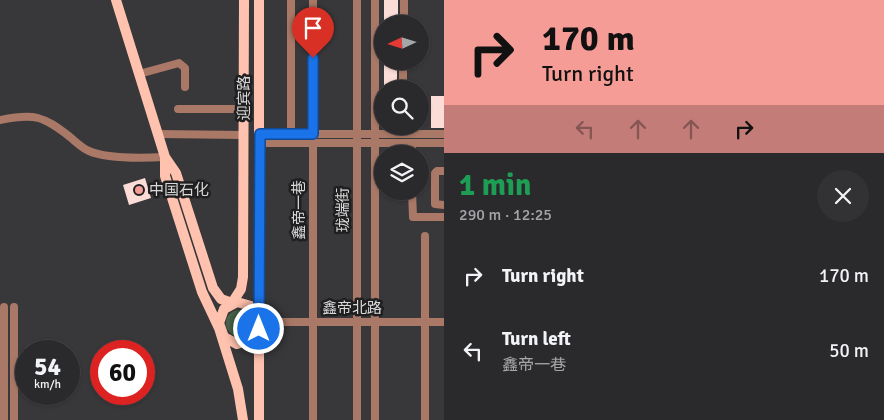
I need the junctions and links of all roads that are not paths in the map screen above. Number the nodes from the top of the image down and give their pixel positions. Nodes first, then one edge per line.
1 (116, 0) edge
2 (244, 0) edge
3 (260, 0) edge
4 (291, 0) edge
5 (313, 0) edge
6 (357, 0) edge
7 (375, 0) edge
8 (404, 0) edge
9 (404, 15) edge
10 (139, 74) junction
11 (375, 80) edge
12 (185, 87) dead end
13 (178, 108) dead end
14 (244, 108) junction
15 (0, 120) edge
16 (158, 134) junction
17 (244, 134) junction
18 (291, 134) junction
19 (357, 134) junction
20 (374, 134) edge
21 (429, 134) edge
22 (444, 134) edge
23 (375, 135) edge
24 (259, 139) junction
25 (313, 139) junction
26 (357, 143) junction
27 (375, 143) junction
28 (412, 143) joint
29 (444, 143) edge
30 (165, 157) junction
31 (444, 171) edge
32 (412, 200) edge
33 (444, 205) edge
34 (444, 218) edge
35 (425, 236) dead end
36 (232, 303) junction
37 (4, 307) dead end
38 (14, 307) dead end
39 (313, 322) junction
40 (357, 322) junction
41 (375, 322) junction
42 (425, 322) junction
43 (444, 322) edge
44 (259, 323) junction
45 (219, 328) junction
46 (4, 420) edge
47 (14, 420) edge
48 (243, 420) edge
49 (259, 420) edge
50 (313, 420) edge
51 (357, 420) edge
52 (375, 420) edge
53 (425, 420) edge

1 - 10 main road
2 - 14 main road, 迎宾路
3 - 24 main road, 迎宾路
4 - 18 street
5 - 25 street, 鑫帝一巷
6 - 19 street, 珑端街
7 - 11 street
8 - 9 street
10 - 12 street
10 - 16 main road
13 - 14 street
14 - 17 main road, 迎宾路
15 - 30 street
16 - 17 street
16 - 30 main road
17 - 36 main road, 迎宾路
18 - 24 street
18 - 25 street
19 - 20 street
19 - 25 street
19 - 26 street, 珑端街
21 - 22 street
23 - 27 street
24 - 25 street
24 - 44 main road, 迎宾路
25 - 26 street
25 - 39 street, 鑫帝一巷
26 - 27 street
26 - 40 street, 珑端街
27 - 28 street
27 - 41 street
28 - 29 street
30 - 36 main road
30 - 45 main road
31 - 33 street
32 - 34 street
35 - 42 street
36 - 44 main road
36 - 45 main road, 迎宾路
37 - 46 street
38 - 47 street
39 - 40 street, 鑫帝北路
39 - 44 street, 鑫帝北路
39 - 50 street, 鑫帝一巷
40 - 41 street, 鑫帝北路
40 - 51 street, 珑端街
41 - 42 street, 鑫帝北路
41 - 52 street
42 - 43 street, 鑫帝北路
42 - 53 street
44 - 45 main road
44 - 49 main road, 迎宾路
45 - 48 main road

